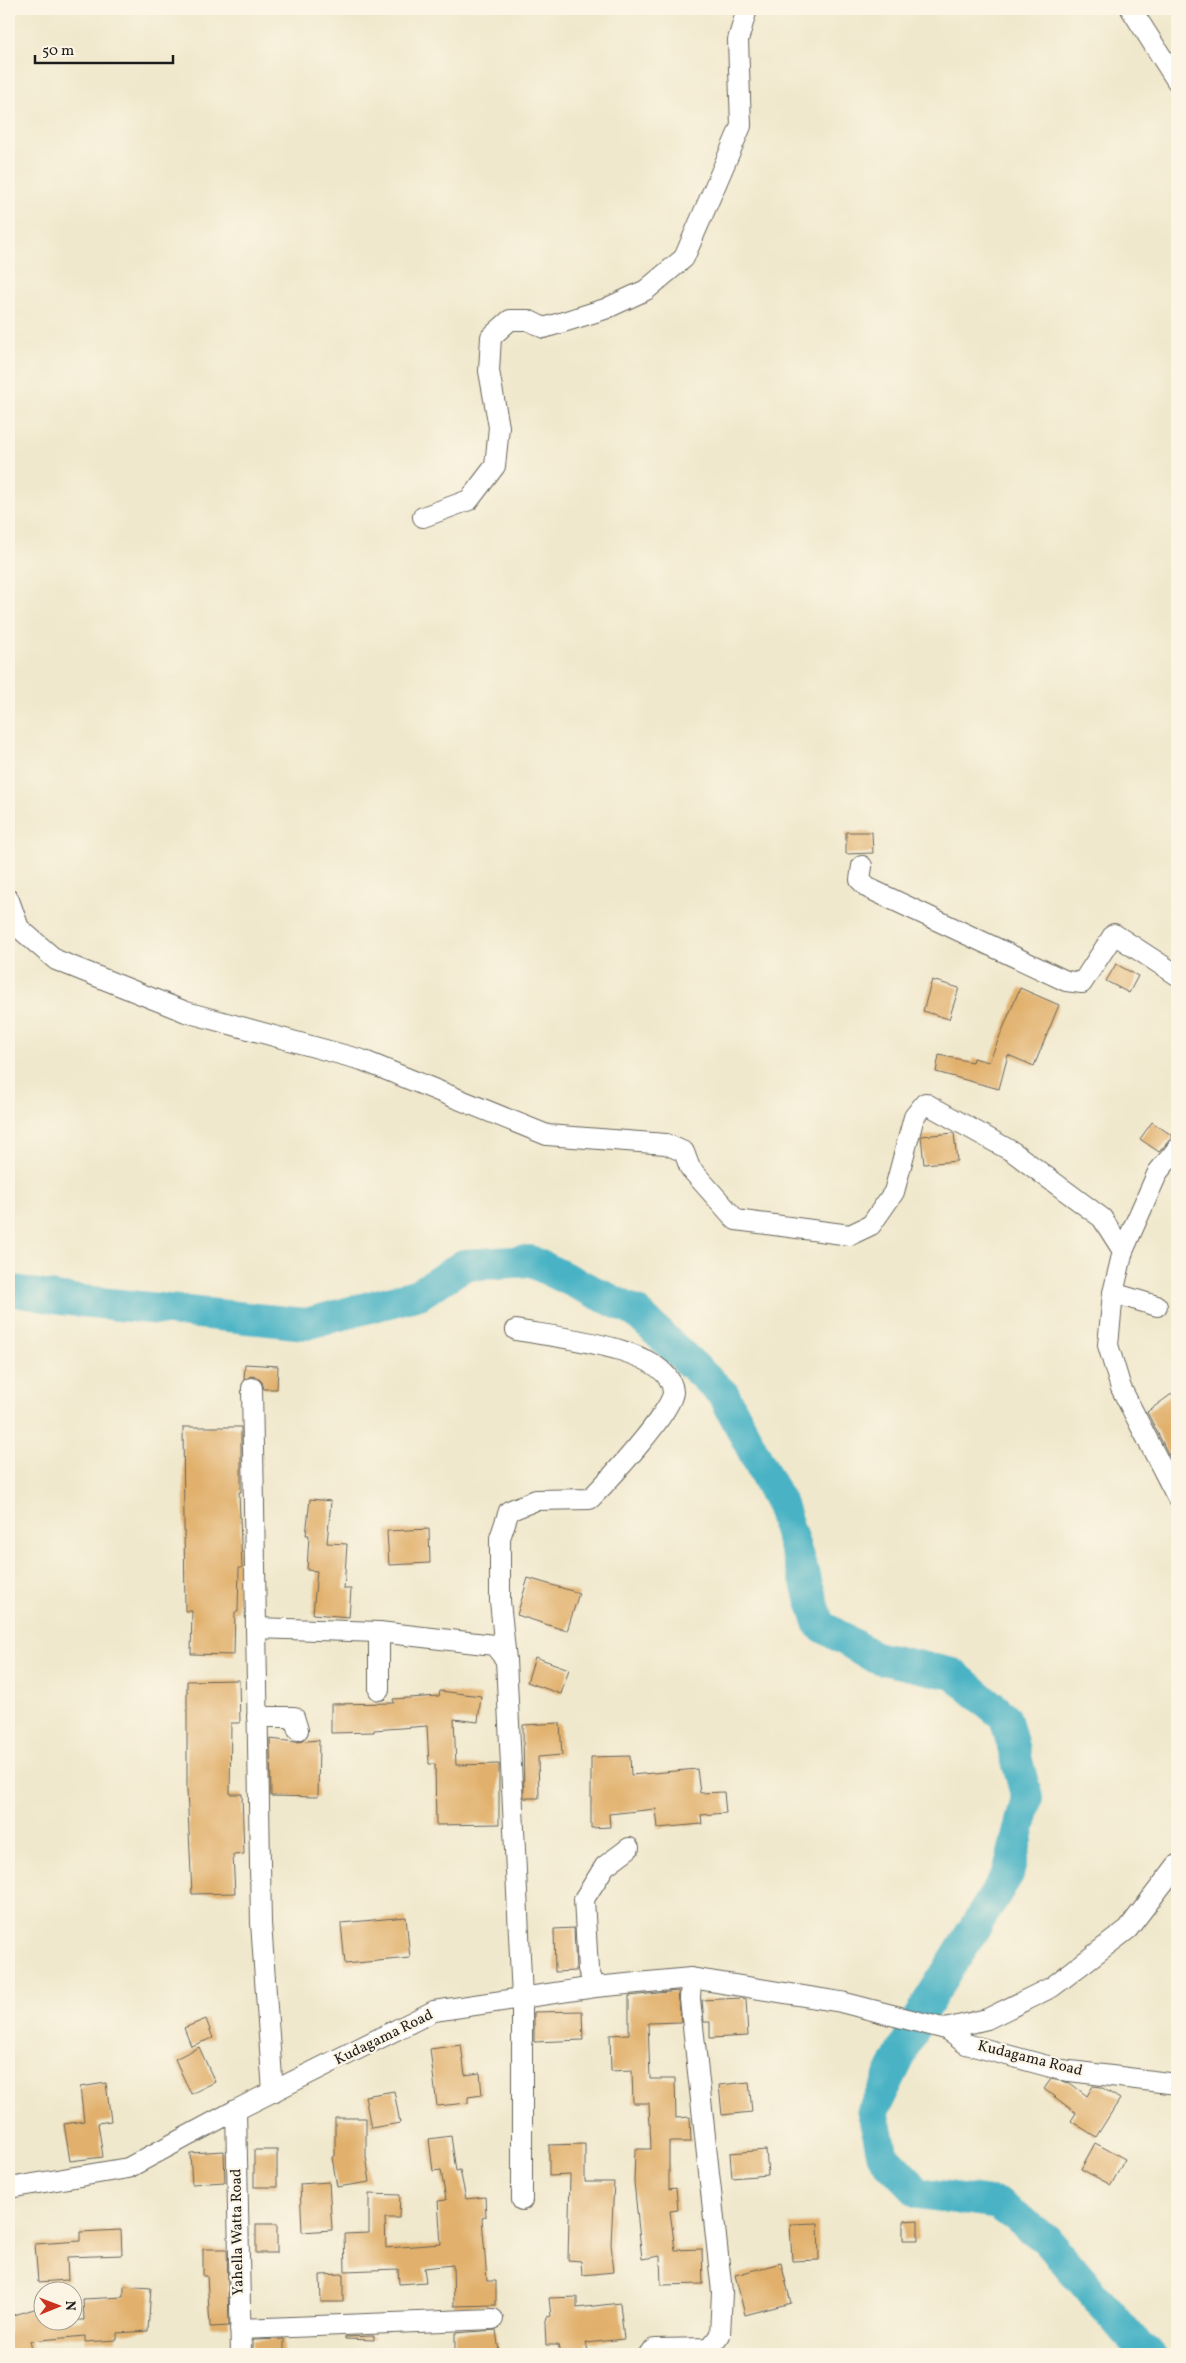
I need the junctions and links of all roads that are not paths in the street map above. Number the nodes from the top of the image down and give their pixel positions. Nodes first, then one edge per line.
1 (747, 9) edge
2 (1131, 9) edge
3 (1177, 81) edge
4 (423, 517) dead end
5 (862, 866) dead end
6 (9, 900) edge
7 (1177, 975) edge
8 (1177, 1149) edge
9 (1123, 1251) junction
10 (1113, 1293) junction
11 (1157, 1306) dead end
12 (516, 1330) dead end
13 (252, 1388) dead end
14 (1177, 1497) edge
15 (256, 1628) junction
16 (379, 1632) junction
17 (506, 1660) junction
18 (379, 1690) dead end
19 (257, 1717) junction
20 (298, 1730) dead end
21 (629, 1848) dead end
22 (1177, 1865) edge
23 (691, 1978) junction
24 (595, 1987) junction
25 (522, 1998) junction
26 (946, 2029) junction
27 (1177, 2084) edge
28 (273, 2092) junction
29 (236, 2110) junction
30 (9, 2188) edge
31 (522, 2200) dead end
32 (493, 2319) dead end
33 (240, 2330) junction
34 (241, 2354) edge
35 (649, 2354) edge

1 - 4 street
2 - 3 street
5 - 7 street
6 - 9 street
8 - 9 street
9 - 10 street
10 - 11 street
10 - 14 street
12 - 17 street
13 - 15 street
15 - 16 street
15 - 19 street
16 - 17 street
16 - 18 street
17 - 25 street
19 - 20 street
19 - 28 street
21 - 24 street
22 - 26 street
23 - 24 street, Kudagama Road
23 - 26 street, Kudagama Road
23 - 35 street
24 - 25 street, Kudagama Road
25 - 28 street, Kudagama Road
25 - 31 street
26 - 27 street, Kudagama Road
28 - 29 street, Kudagama Road
29 - 30 street, Kudagama Road
29 - 33 street, Yahella Watta Road
32 - 33 street
33 - 34 street, Yahella Watta Road

